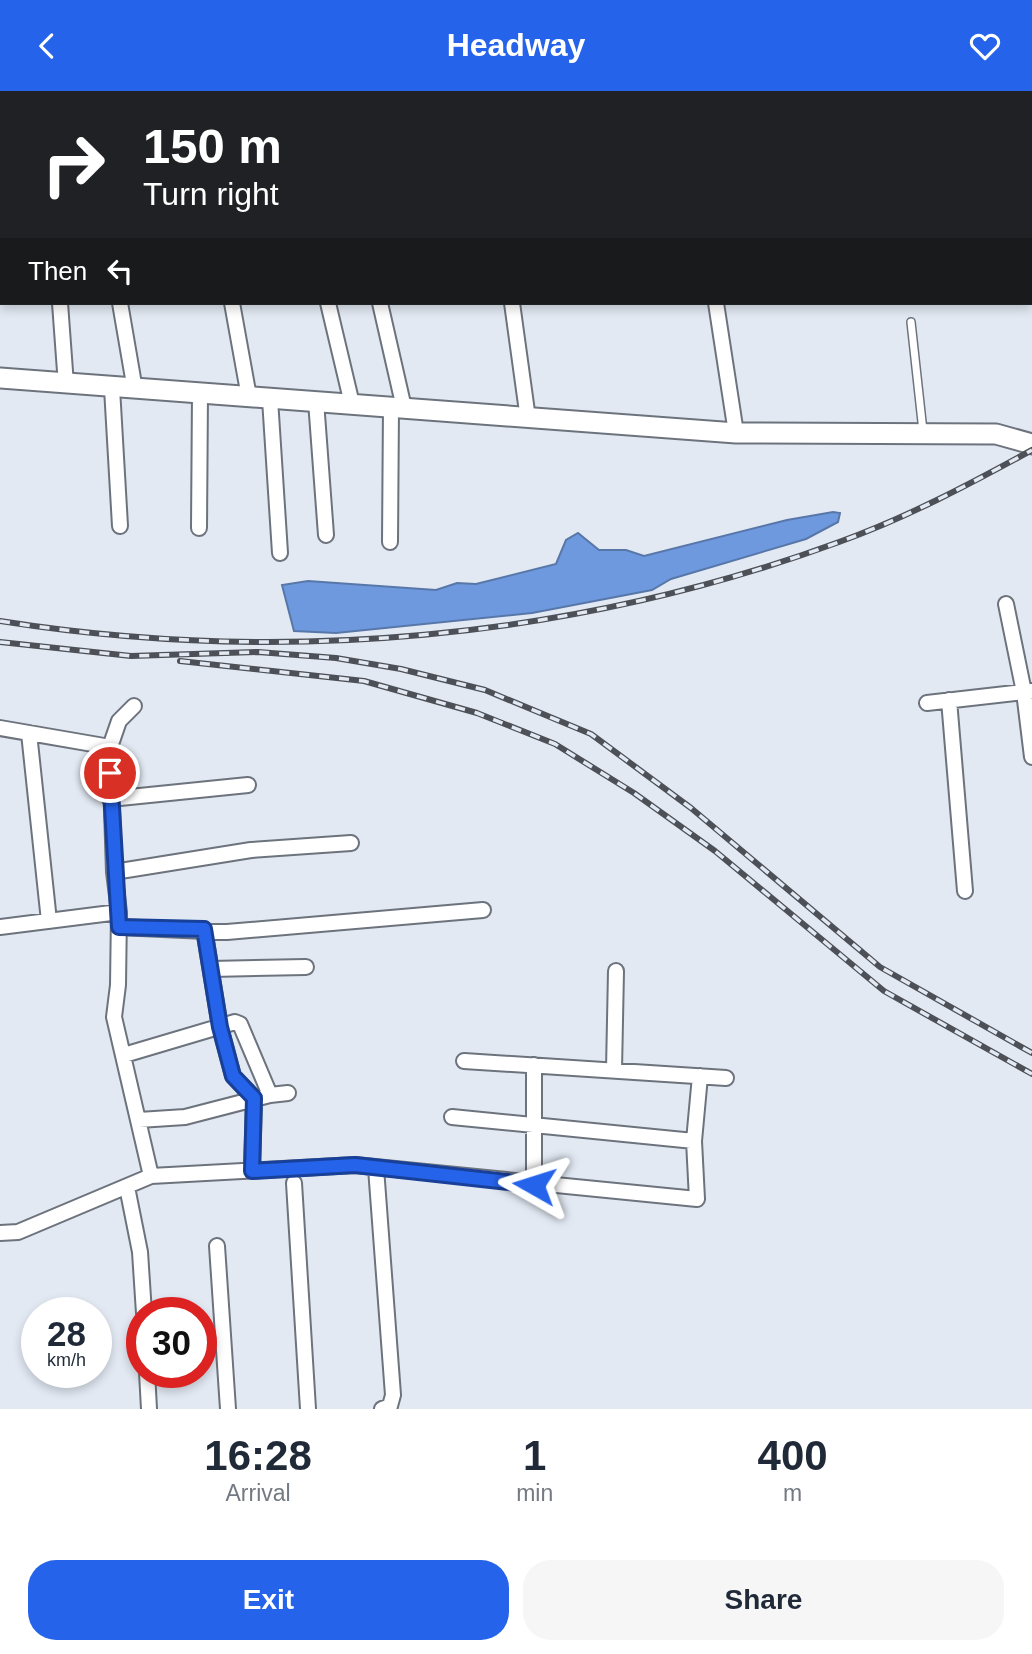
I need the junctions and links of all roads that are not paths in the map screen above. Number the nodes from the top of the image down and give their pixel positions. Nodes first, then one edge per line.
1 (60, 305) edge
2 (120, 305) edge
3 (232, 305) edge
4 (328, 305) edge
5 (380, 305) edge
6 (512, 305) edge
7 (716, 305) edge
8 (911, 322) dead end
9 (0, 378) edge
10 (66, 385) junction
11 (112, 388) junction
12 (135, 390) junction
13 (200, 394) junction
14 (249, 397) junction
15 (270, 399) junction
16 (316, 401) junction
17 (352, 404) junction
18 (398, 408) junction
19 (528, 419) junction
20 (923, 432) junction
21 (737, 433) junction
22 (1032, 444) edge
23 (120, 526) dead end
24 (198, 528) dead end
25 (326, 535) dead end
26 (390, 542) dead end
27 (280, 553) dead end
28 (1006, 604) dead end
29 (1028, 691) edge
30 (949, 700) junction
31 (927, 702) dead end
32 (134, 706) dead end
33 (0, 729) edge
34 (29, 733) junction
35 (110, 747) junction
36 (1032, 757) edge
37 (248, 785) dead end
38 (110, 799) junction
39 (351, 843) dead end
40 (114, 872) junction
41 (965, 891) dead end
42 (483, 910) dead end
43 (119, 919) junction
44 (49, 921) junction
45 (0, 927) edge
46 (204, 929) junction
47 (306, 967) dead end
48 (211, 969) junction
49 (616, 971) dead end
50 (220, 1027) junction
51 (124, 1055) junction
52 (464, 1061) dead end
53 (534, 1065) junction
54 (614, 1070) junction
55 (700, 1076) junction
56 (726, 1078) dead end
57 (288, 1093) dead end
58 (270, 1094) junction
59 (254, 1098) junction
60 (452, 1117) dead end
61 (139, 1120) junction
62 (535, 1125) junction
63 (694, 1141) junction
64 (376, 1168) junction
65 (252, 1171) junction
66 (151, 1177) junction
67 (294, 1183) dead end
68 (534, 1185) junction
69 (127, 1187) junction
70 (0, 1233) edge
71 (217, 1247) dead end
72 (143, 1297) edge
73 (148, 1388) edge
74 (149, 1409) edge
75 (228, 1409) edge
76 (308, 1409) edge
77 (382, 1409) edge

1 - 10 street
2 - 12 street
3 - 14 street
4 - 17 street
5 - 18 street
6 - 19 street
7 - 21 street
8 - 20 lane
9 - 10 street
10 - 11 street
11 - 12 street
11 - 23 street
12 - 13 street
13 - 14 street
13 - 24 street
14 - 15 street
15 - 16 street
15 - 27 street
16 - 17 street
16 - 25 street
17 - 18 street
18 - 19 street
18 - 26 street
19 - 21 street
20 - 21 street
20 - 22 street
28 - 29 street
29 - 30 street
29 - 36 street
30 - 31 street
30 - 41 street
32 - 35 street
33 - 34 street
34 - 35 street
34 - 44 street
35 - 38 street
37 - 38 street
38 - 40 street
39 - 40 street
40 - 43 street
42 - 46 street
43 - 44 street
43 - 46 street
43 - 51 street
44 - 45 street
46 - 48 street
47 - 48 street
48 - 50 street
49 - 54 street
50 - 51 street
50 - 58 street
50 - 59 street
51 - 61 street
52 - 53 street
53 - 54 street
53 - 62 street
54 - 55 street
55 - 56 street
55 - 63 street
57 - 58 street
58 - 59 street
59 - 61 street
59 - 65 street
60 - 62 street
61 - 66 street
62 - 63 street
62 - 68 street
63 - 68 street
64 - 65 street
64 - 68 street
64 - 77 street
65 - 66 street
66 - 69 street
67 - 76 street
69 - 70 street
69 - 72 street
71 - 75 street
73 - 74 street

